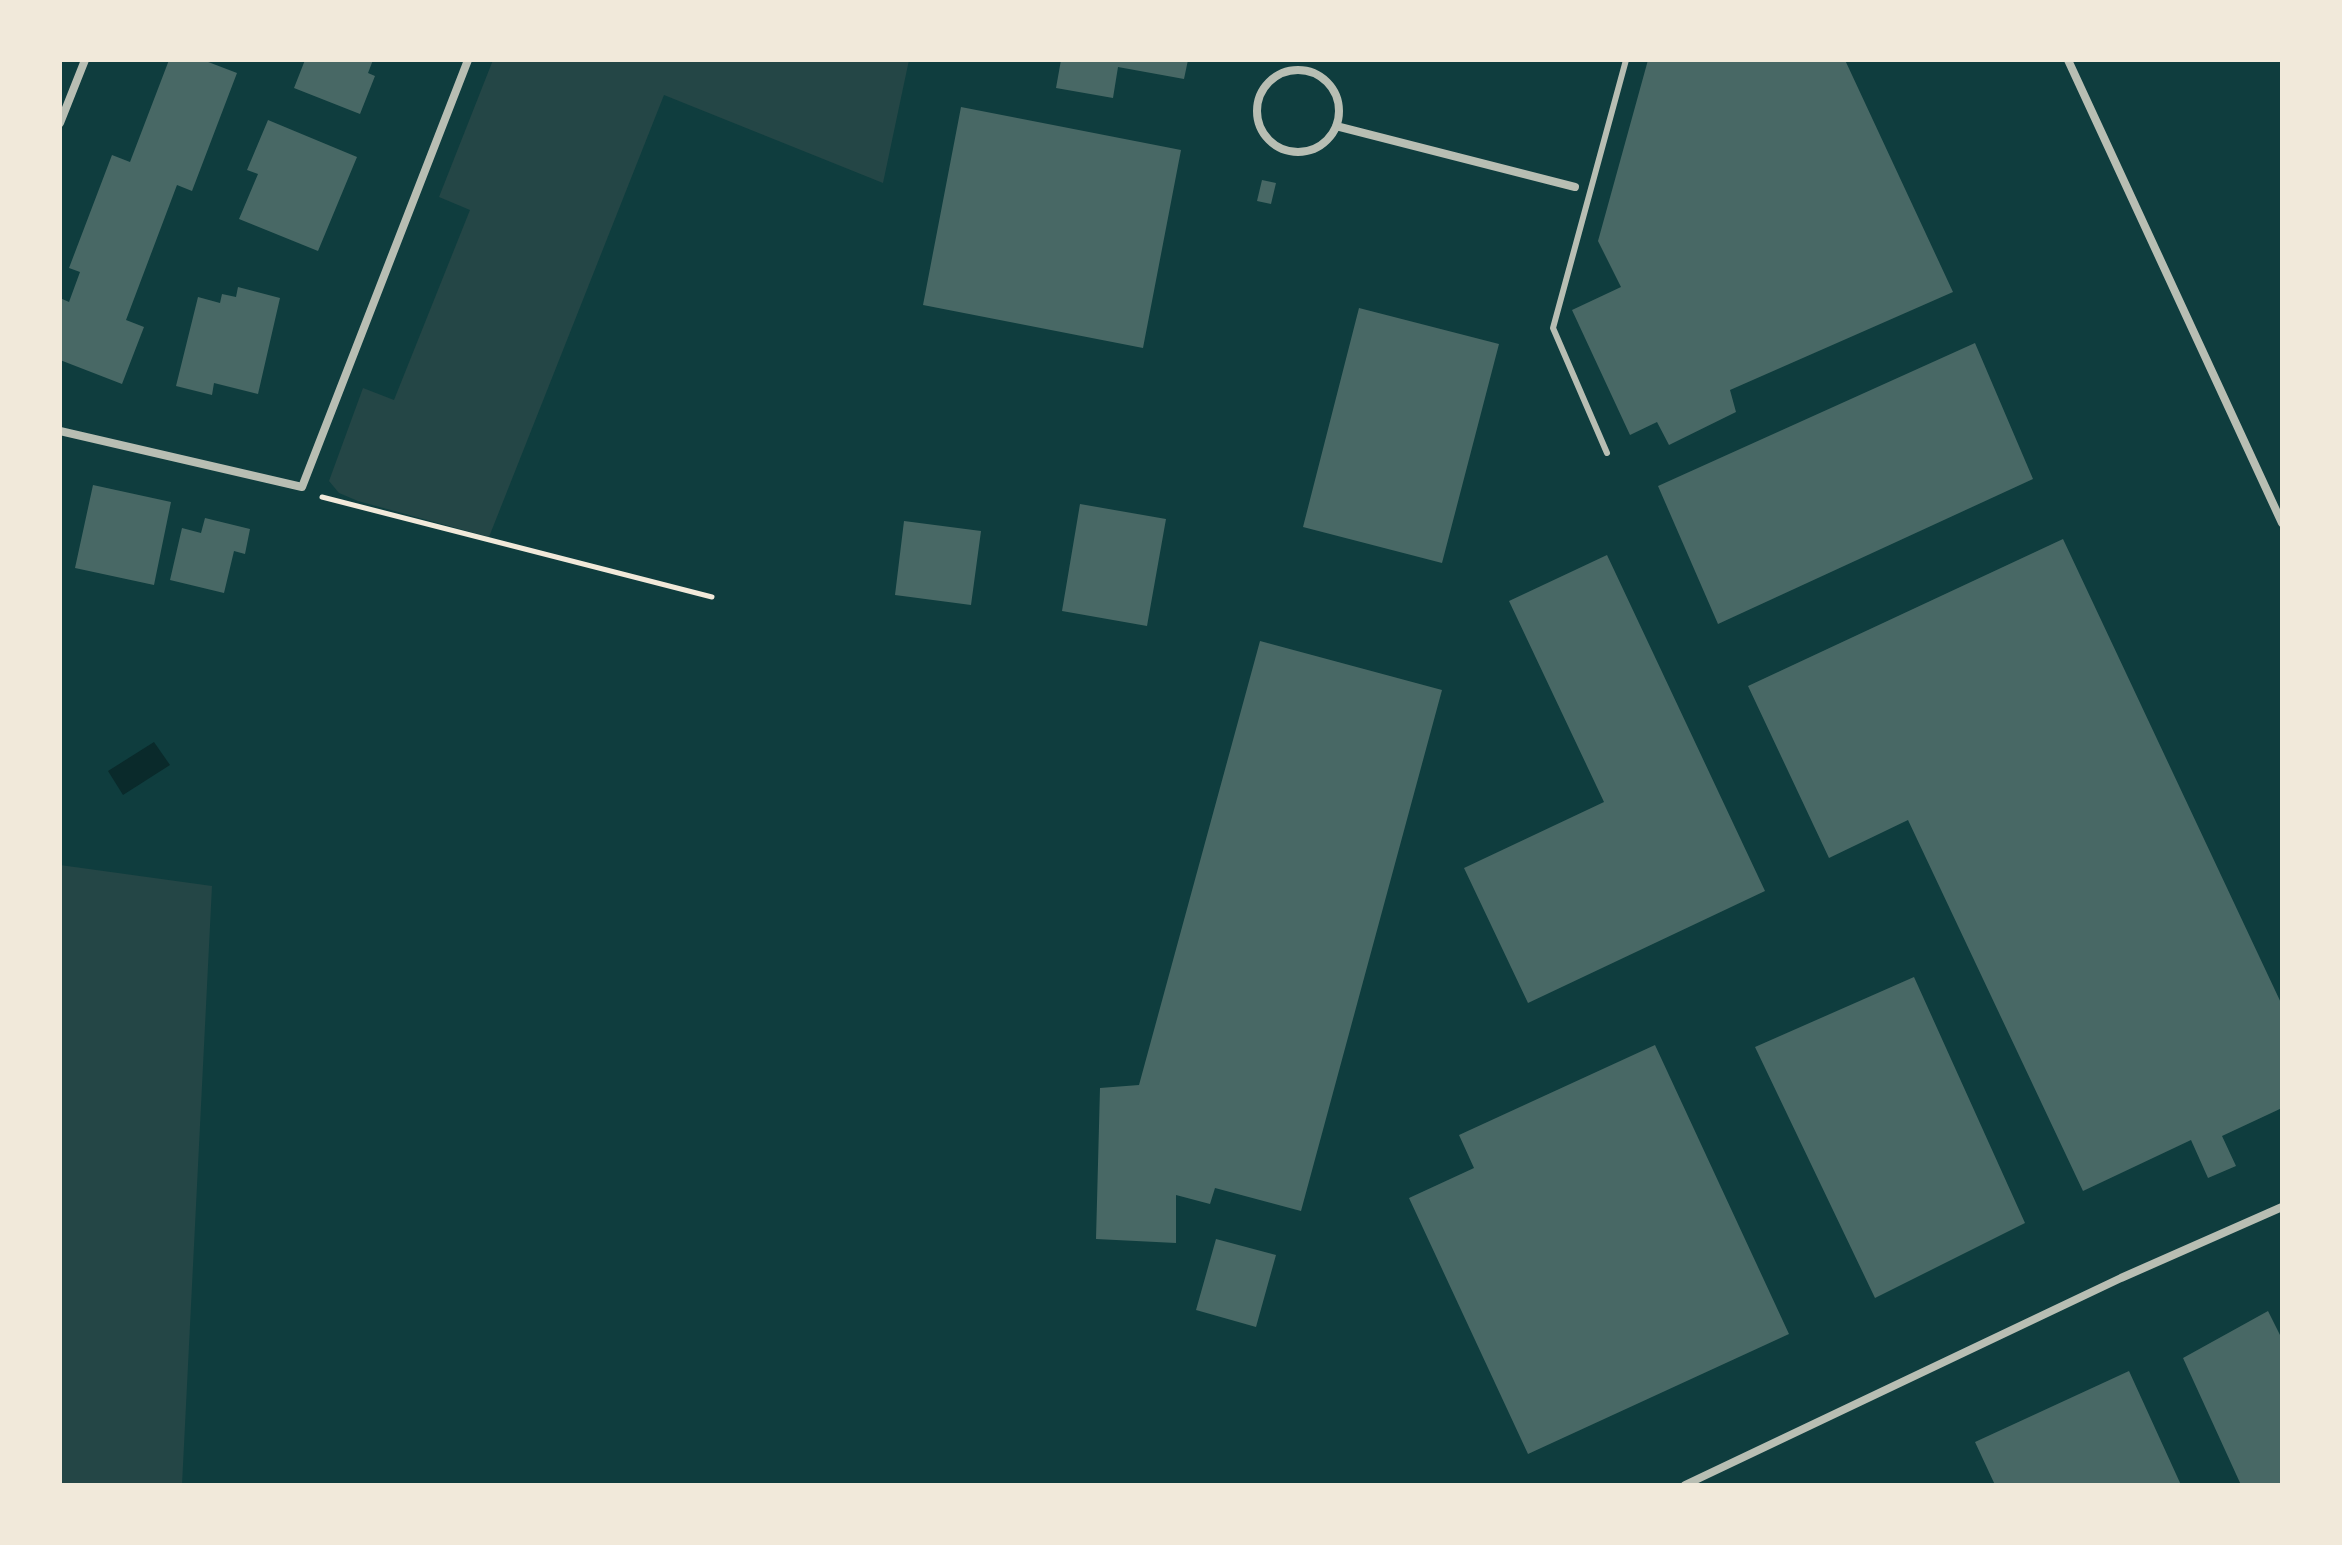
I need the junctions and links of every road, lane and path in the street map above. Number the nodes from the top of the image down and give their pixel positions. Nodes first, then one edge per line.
1 (85, 60) edge
2 (468, 60) edge
3 (1296, 60) edge
4 (1626, 60) edge
5 (2068, 60) edge
6 (1294, 70) junction
7 (60, 123) edge
8 (1336, 126) junction
9 (1575, 187) dead end
10 (60, 431) edge
11 (1607, 453) dead end
12 (302, 487) junction
13 (2282, 523) edge
14 (712, 597) dead end
15 (2282, 1207) edge
16 (1685, 1485) edge

1 - 7 street
2 - 12 street
3 - 6 street
4 - 11 lane
5 - 13 street
6 - 8 street
6 - 8 street
8 - 9 street
10 - 12 street
12 - 14 path
15 - 16 street

